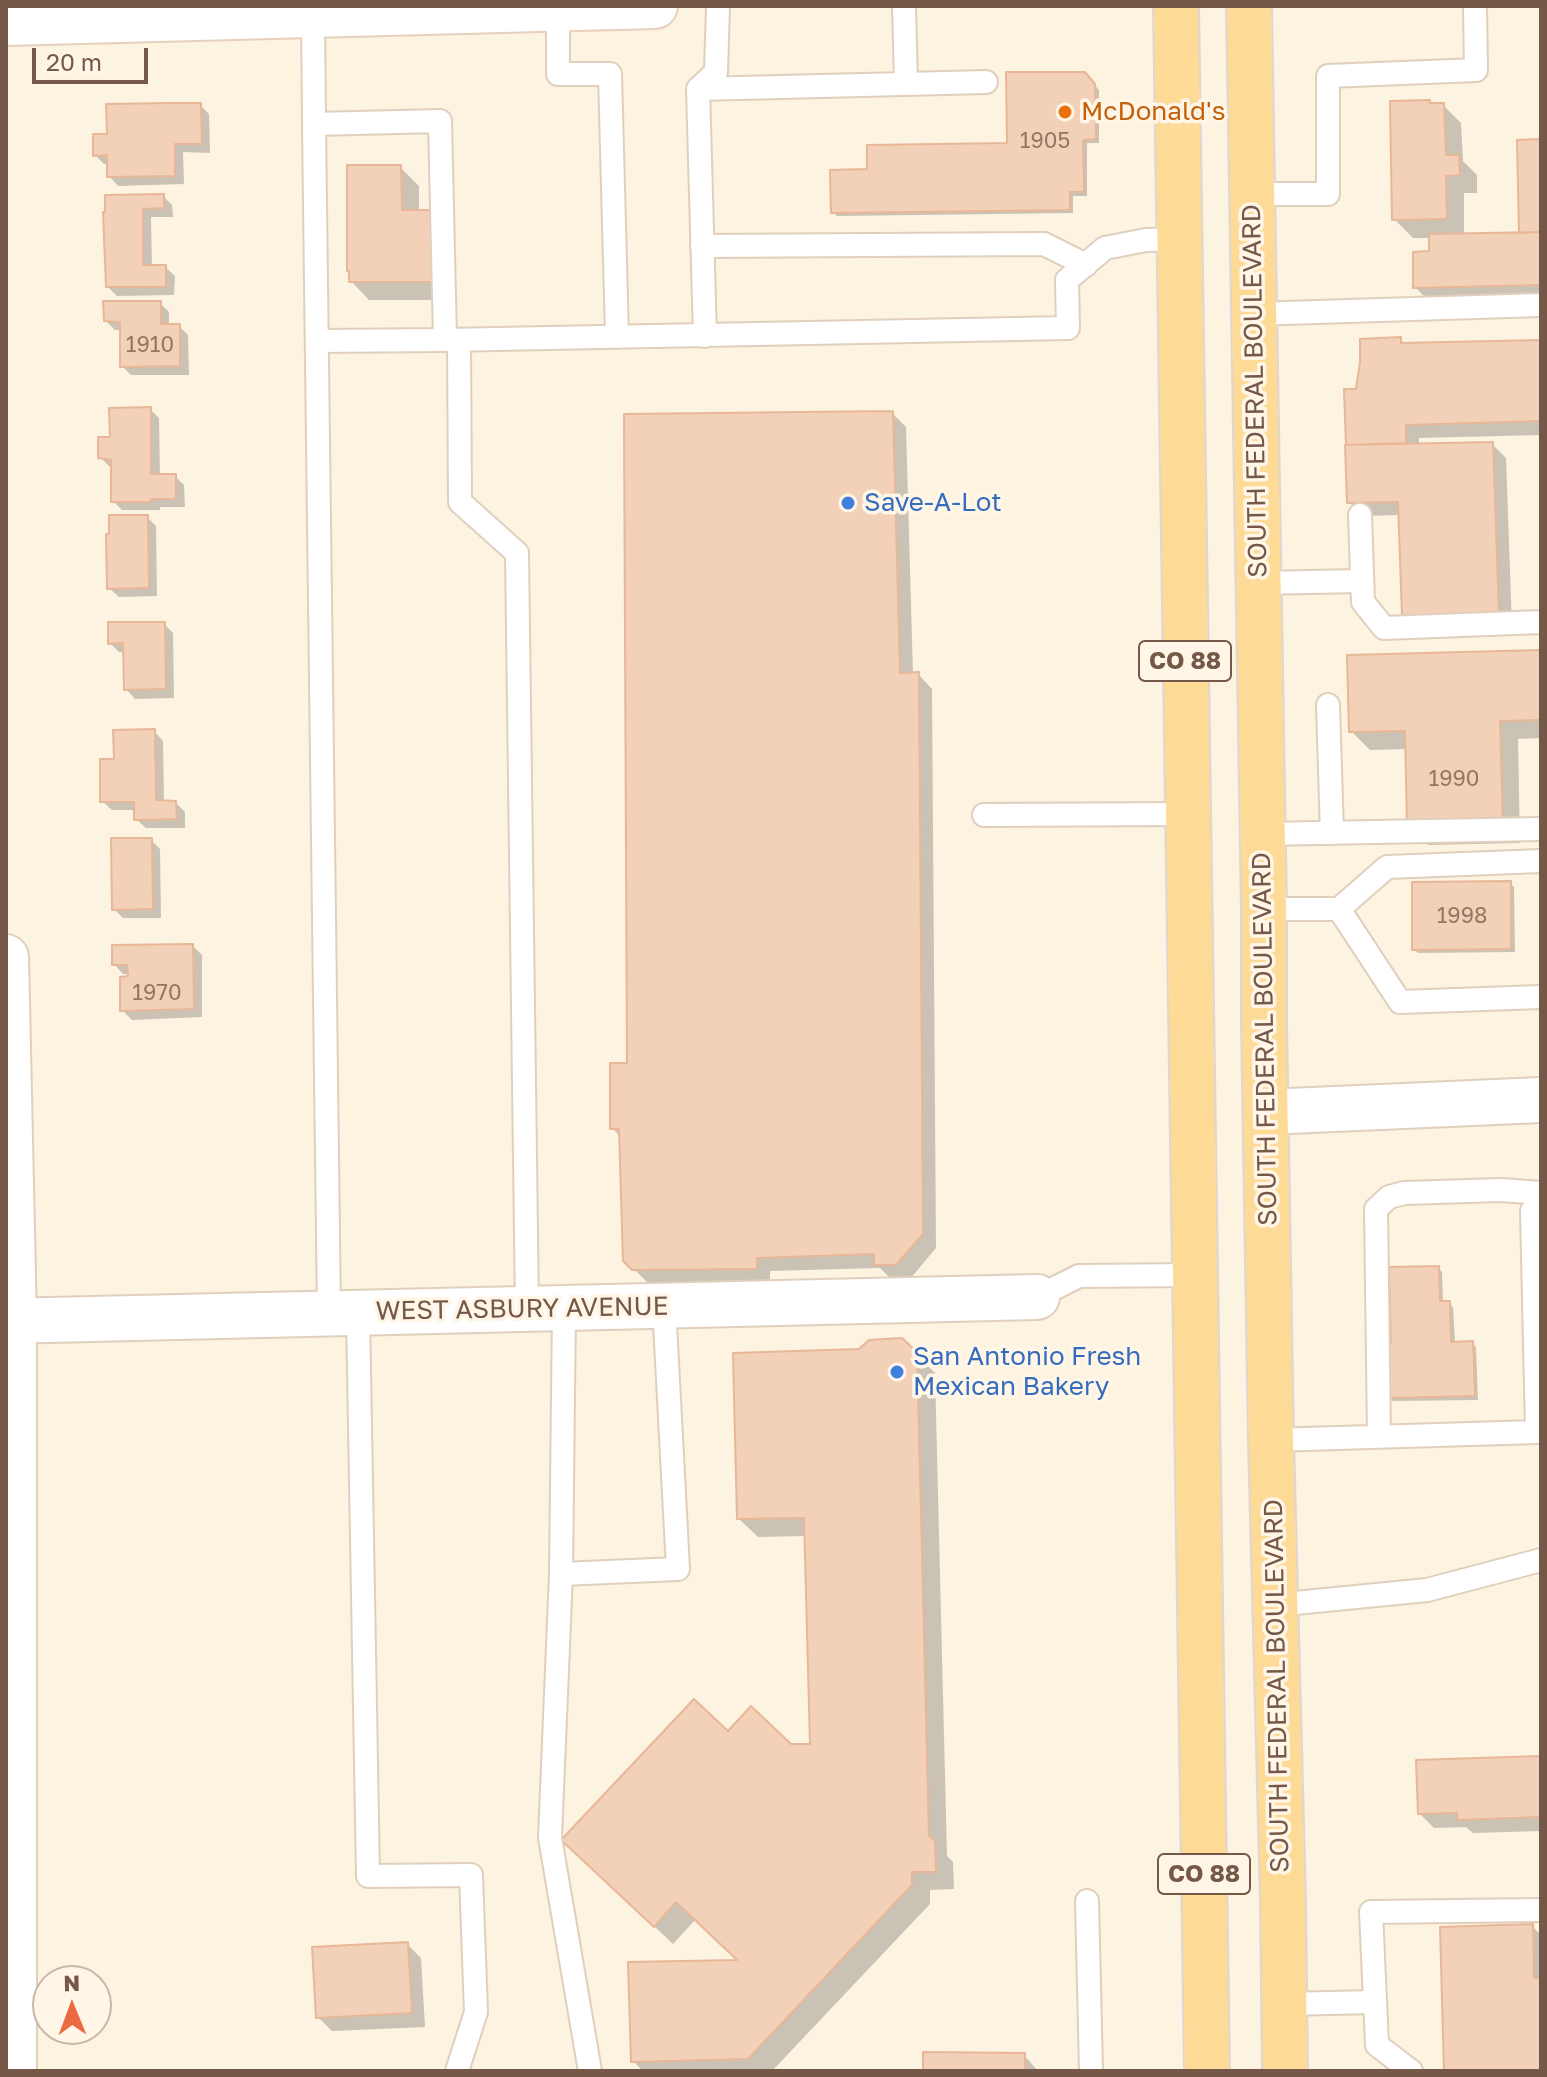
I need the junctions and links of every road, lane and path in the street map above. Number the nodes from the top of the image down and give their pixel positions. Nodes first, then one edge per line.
1 (634, 6) edge
2 (655, 6) edge
3 (718, 6) edge
4 (904, 6) edge
5 (1176, 6) edge
6 (1249, 6) edge
7 (1475, 6) edge
8 (558, 8) junction
9 (330, 12) edge
10 (60, 14) edge
11 (6, 23) edge
12 (986, 82) dead end
13 (906, 84) junction
14 (698, 89) junction
15 (314, 124) junction
16 (1252, 194) junction
17 (1179, 239) junction
18 (702, 246) junction
19 (1086, 265) junction
20 (1541, 305) edge
21 (1253, 314) junction
22 (705, 336) junction
23 (617, 337) junction
24 (452, 340) junction
25 (317, 341) junction
26 (1360, 515) dead end
27 (1362, 581) junction
28 (1257, 583) junction
29 (1541, 622) edge
30 (1328, 705) dead end
31 (1187, 814) junction
32 (984, 815) dead end
33 (1541, 829) edge
34 (1332, 833) junction
35 (1262, 834) junction
36 (1541, 861) edge
37 (1264, 909) junction
38 (1339, 909) junction
39 (6, 957) edge
40 (1541, 997) edge
41 (1541, 1100) edge
42 (1266, 1112) junction
43 (1541, 1193) edge
44 (1541, 1203) edge
45 (1195, 1275) junction
46 (1037, 1297) joint
47 (664, 1305) junction
48 (546, 1308) junction
49 (343, 1313) junction
50 (10, 1321) edge
51 (1379, 1436) junction
52 (1271, 1440) junction
53 (1541, 1560) edge
54 (561, 1574) junction
55 (1275, 1605) junction
56 (1087, 1901) dead end
57 (1541, 1910) edge
58 (1375, 2002) junction
59 (1283, 2004) junction
60 (14, 2071) edge
61 (457, 2071) edge
62 (590, 2071) edge
63 (1091, 2071) edge
64 (1207, 2071) edge
65 (1285, 2071) edge
66 (1411, 2071) edge

1 - 2 street
1 - 8 street
3 - 14 lane
4 - 13 lane
5 - 17 main road, CO 88
6 - 16 main road, SOUTH FEDERAL BOULEVARD / CO 88
7 - 16 lane
8 - 9 street
8 - 23 lane
9 - 10 street
9 - 15 lane
10 - 11 street
12 - 13 lane
13 - 14 lane
14 - 18 lane
15 - 24 lane
15 - 25 lane
16 - 21 main road, SOUTH FEDERAL BOULEVARD / CO 88
17 - 19 lane
17 - 31 main road, CO 88
18 - 19 lane
18 - 22 lane
19 - 22 lane
20 - 21 lane
21 - 28 main road, SOUTH FEDERAL BOULEVARD / CO 88
22 - 23 lane
23 - 24 lane
24 - 25 lane
24 - 48 lane
25 - 49 lane
26 - 27 lane
27 - 28 lane
27 - 29 lane
28 - 35 main road, SOUTH FEDERAL BOULEVARD / CO 88
30 - 34 lane
31 - 32 lane
31 - 45 main road, CO 88
33 - 34 lane
34 - 35 lane
35 - 37 main road, SOUTH FEDERAL BOULEVARD / CO 88
36 - 38 lane
37 - 38 lane
37 - 42 main road, SOUTH FEDERAL BOULEVARD / CO 88
38 - 40 lane
39 - 50 street
41 - 42 street
42 - 52 main road, SOUTH FEDERAL BOULEVARD / CO 88
43 - 51 lane
44 - 51 lane
45 - 46 lane
45 - 64 main road, CO 88
46 - 47 street, WEST ASBURY AVENUE
47 - 48 street, WEST ASBURY AVENUE
47 - 54 lane
48 - 49 street, WEST ASBURY AVENUE
48 - 54 lane
49 - 50 street, WEST ASBURY AVENUE
49 - 61 lane
50 - 60 street
51 - 52 lane
52 - 55 main road, SOUTH FEDERAL BOULEVARD / CO 88
53 - 55 lane
54 - 62 lane
55 - 59 main road, SOUTH FEDERAL BOULEVARD / CO 88
56 - 63 lane
57 - 58 lane
58 - 59 lane
58 - 66 lane
59 - 65 main road, SOUTH FEDERAL BOULEVARD / CO 88

